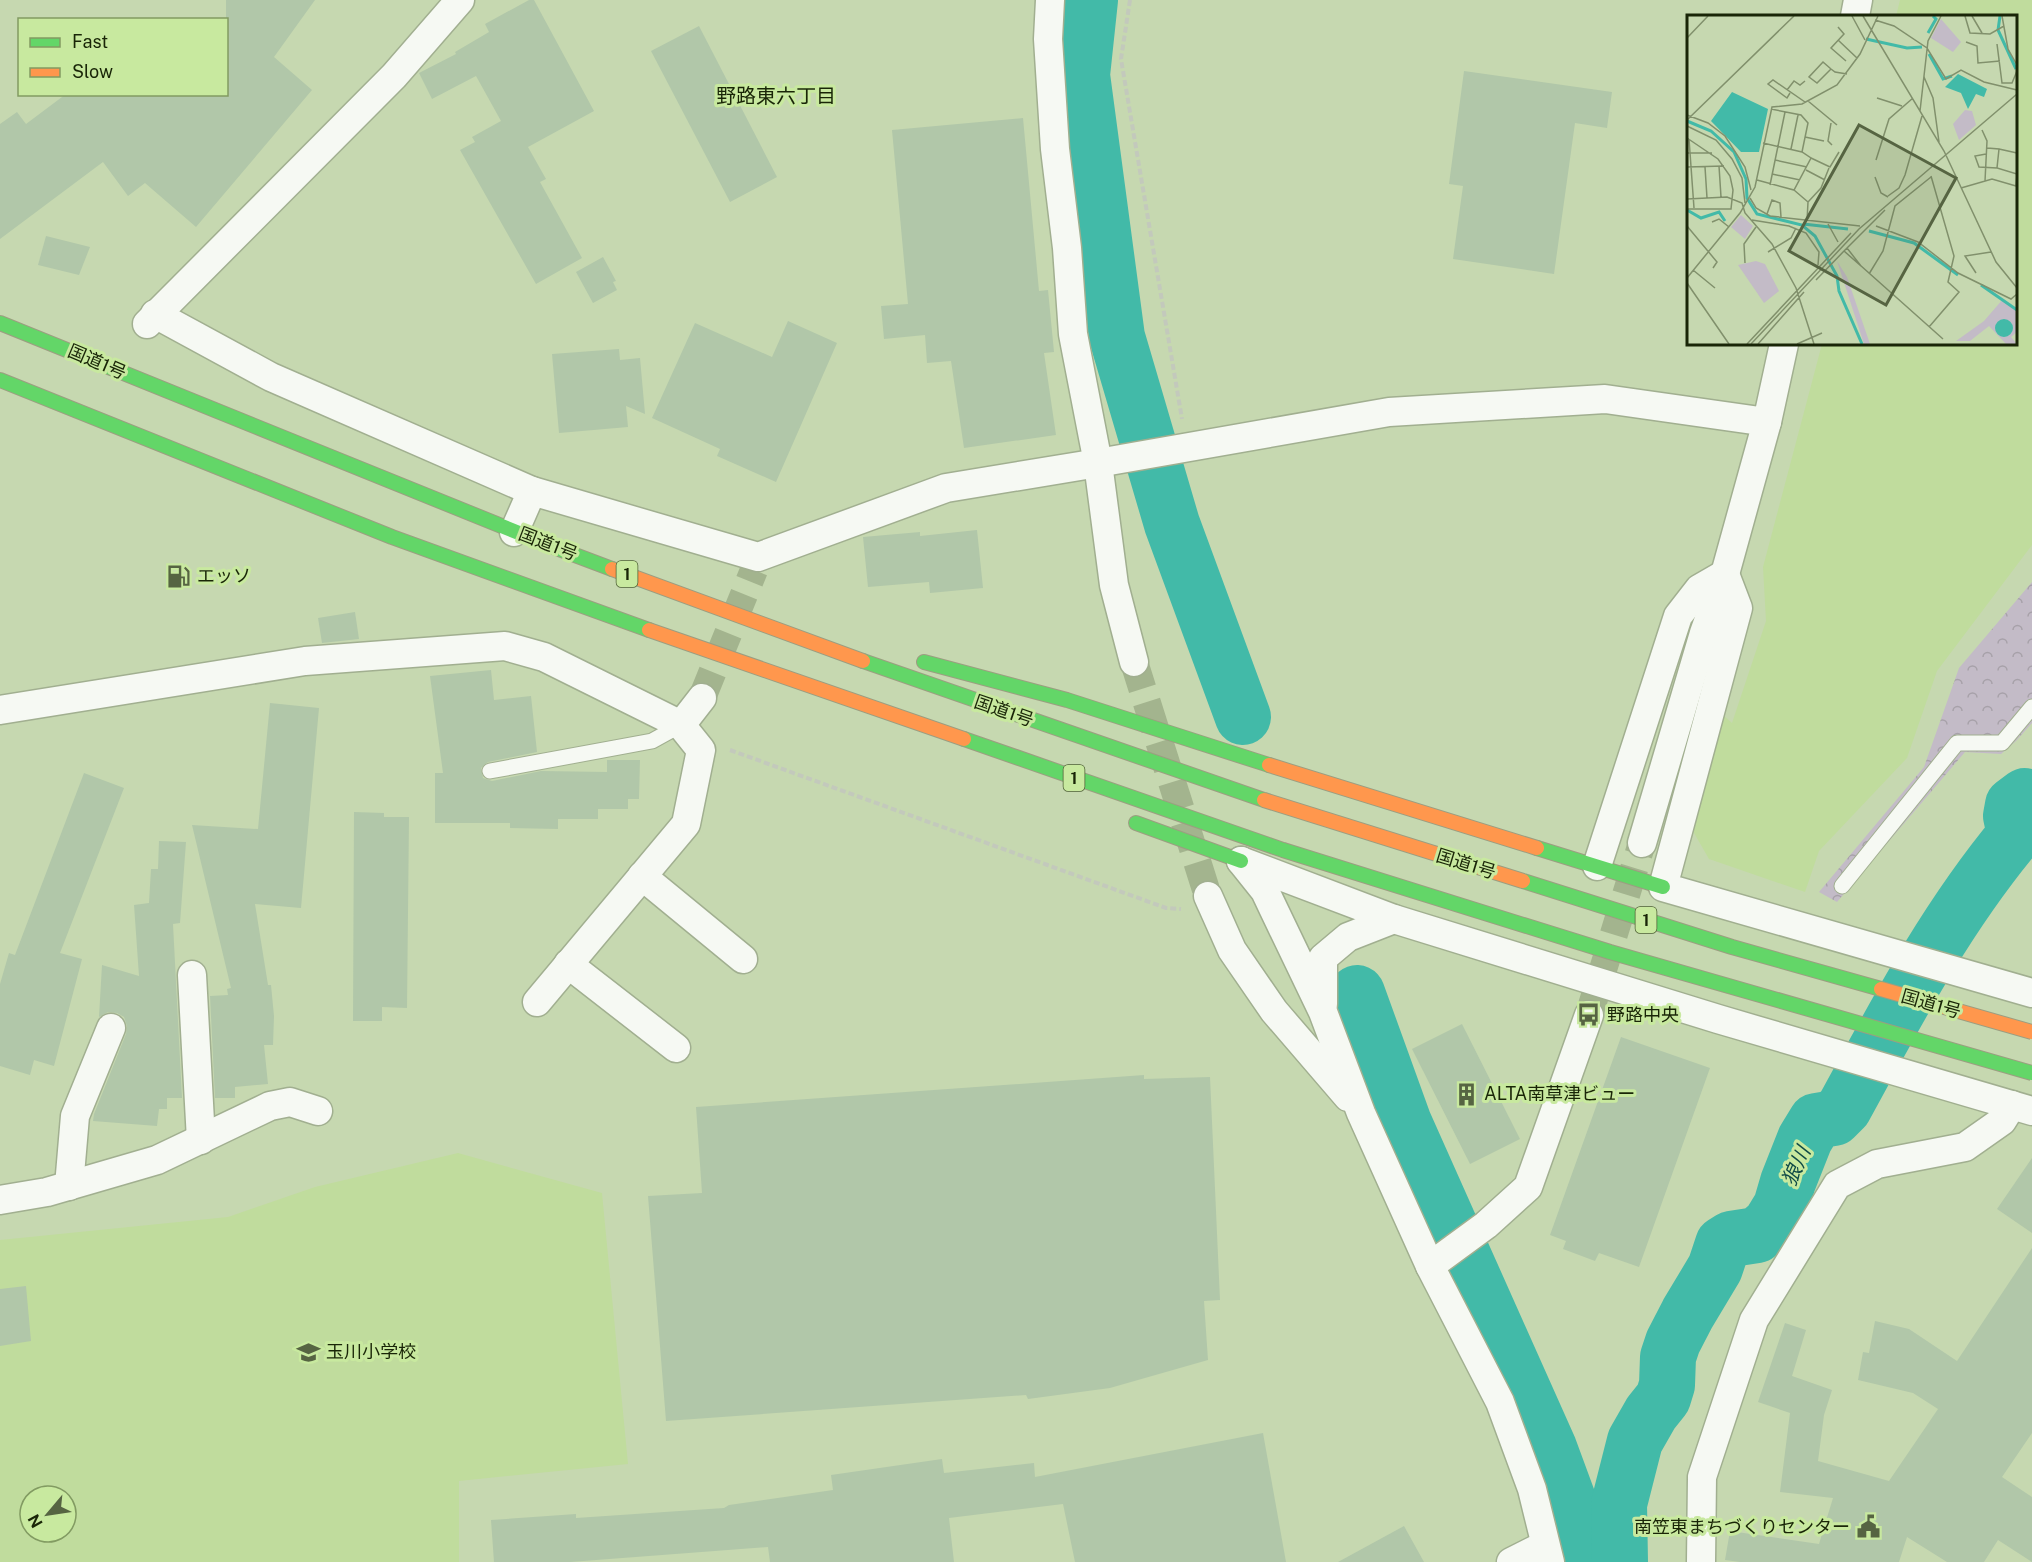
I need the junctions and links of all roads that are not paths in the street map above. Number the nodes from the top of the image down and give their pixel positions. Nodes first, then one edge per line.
1 (460, 0) edge
2 (1050, 0) edge
3 (1858, 0) edge
4 (1855, 15) edge
5 (0, 323) edge
6 (1784, 345) edge
7 (0, 380) edge
8 (1767, 422) junction
9 (1098, 464) junction
10 (532, 491) junction
11 (514, 532) junction
12 (1725, 574) junction
13 (893, 659) dead end
14 (912, 659) dead end
15 (1134, 662) tunnel mouth
16 (877, 666) junction
17 (702, 698) tunnel mouth
18 (866, 705) junction
19 (2032, 707) edge
20 (0, 710) edge
21 (681, 725) junction
22 (889, 729) dead end
23 (490, 771) dead end
24 (1121, 818) dead end
25 (1642, 843) tunnel mouth
26 (1241, 861) junction
27 (1596, 866) junction
28 (642, 876) junction
29 (1842, 886) dead end
30 (1663, 887) junction
31 (1211, 903) tunnel mouth
32 (1394, 919) junction
33 (743, 959) dead end
34 (568, 964) junction
35 (192, 975) dead end
36 (2032, 993) edge
37 (537, 1002) dead end
38 (1323, 1012) junction
39 (1589, 1015) tunnel mouth
40 (111, 1028) dead end
41 (2032, 1032) edge
42 (676, 1048) dead end
43 (2032, 1073) edge
44 (2022, 1108) edge
45 (318, 1111) dead end
46 (1361, 1113) junction
47 (201, 1140) junction
48 (69, 1186) junction
49 (0, 1200) edge
50 (1430, 1266) junction
51 (1547, 1554) edge
52 (1512, 1562) edge
53 (1701, 1562) edge

1 - 10 street
2 - 9 street
3 - 4 street
5 - 11 highway, 国道1号 / 1
6 - 8 street
7 - 18 highway, 1
8 - 9 street
8 - 12 street
9 - 10 street
9 - 15 street
10 - 11 street
11 - 16 highway, 国道1号 / 1
12 - 25 street
12 - 27 street
12 - 30 street
13 - 16 highway
14 - 27 highway
16 - 41 highway, 国道1号 / 1, bridge
17 - 21 street
18 - 22 highway
18 - 43 highway, 1, bridge
19 - 29 lane
20 - 21 street
21 - 23 lane
21 - 28 street
24 - 26 highway
26 - 32 street
26 - 38 street
27 - 30 highway
28 - 33 street
28 - 34 street
30 - 36 street
31 - 46 street
32 - 38 street
32 - 44 street
34 - 37 street
34 - 42 street
35 - 47 street
38 - 46 street
39 - 50 street
40 - 48 street
44 - 53 street
45 - 47 street
46 - 50 street
47 - 48 street
48 - 49 street
50 - 51 street
51 - 52 street

